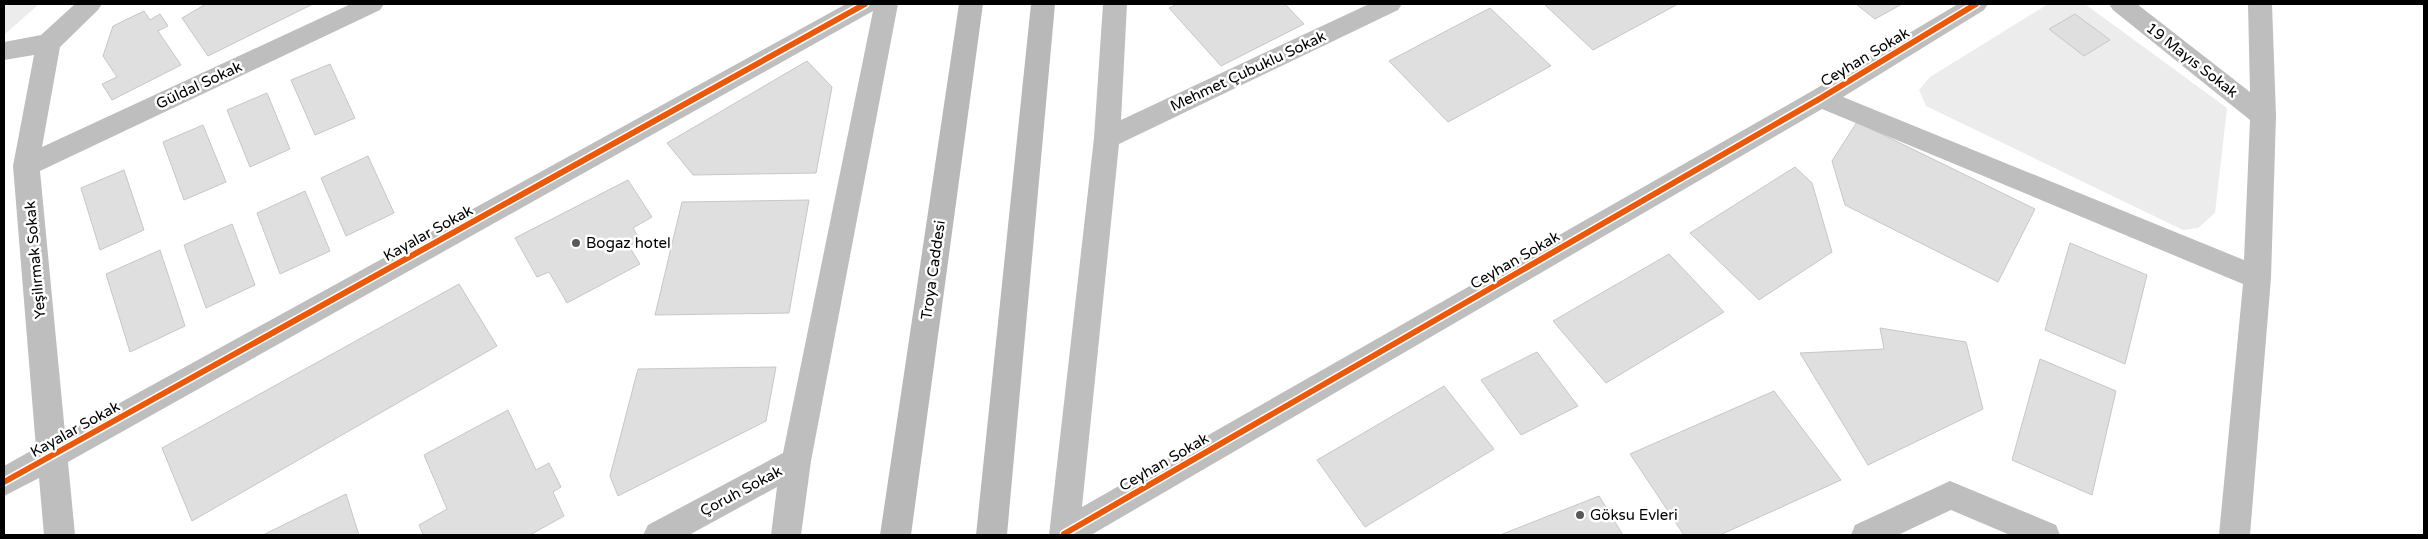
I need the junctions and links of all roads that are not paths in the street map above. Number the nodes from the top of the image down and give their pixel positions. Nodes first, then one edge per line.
1 (90, 4) edge
2 (372, 4) edge
3 (865, 4) edge
4 (886, 4) edge
5 (971, 4) edge
6 (1043, 4) edge
7 (1115, 4) edge
8 (1390, 4) edge
9 (1976, 4) edge
10 (2122, 4) edge
11 (2260, 4) edge
12 (48, 42) junction
13 (4, 51) edge
14 (1821, 98) junction
15 (2263, 116) junction
16 (1107, 138) junction
17 (26, 166) junction
18 (2257, 278) junction
19 (53, 456) junction
20 (796, 461) junction
21 (4, 482) edge
22 (60, 535) edge
23 (659, 535) edge
24 (786, 535) edge
25 (895, 535) edge
26 (991, 535) edge
27 (1064, 535) edge
28 (1866, 535) edge
29 (2045, 535) edge
30 (2235, 535) edge

1 - 12 street
2 - 17 street, Güldal Sokak
3 - 19 street, Kayalar Sokak
4 - 20 street
5 - 25 main road, Troya Caddesi
6 - 26 main road
7 - 16 street
8 - 16 street, Mehmet Çubuklu Sokak
9 - 14 street, Ceyhan Sokak
10 - 15 street, 19 Mayıs Sokak
11 - 15 street
12 - 13 street
12 - 17 street, Yeşilırmak Sokak
14 - 18 street
14 - 27 street, Ceyhan Sokak
15 - 18 street
16 - 27 street
17 - 19 street, Yeşilırmak Sokak
18 - 30 street
19 - 21 street, Kayalar Sokak
19 - 22 street, Yeşilırmak Sokak
20 - 23 street, Çoruh Sokak
20 - 24 street
28 - 29 street

